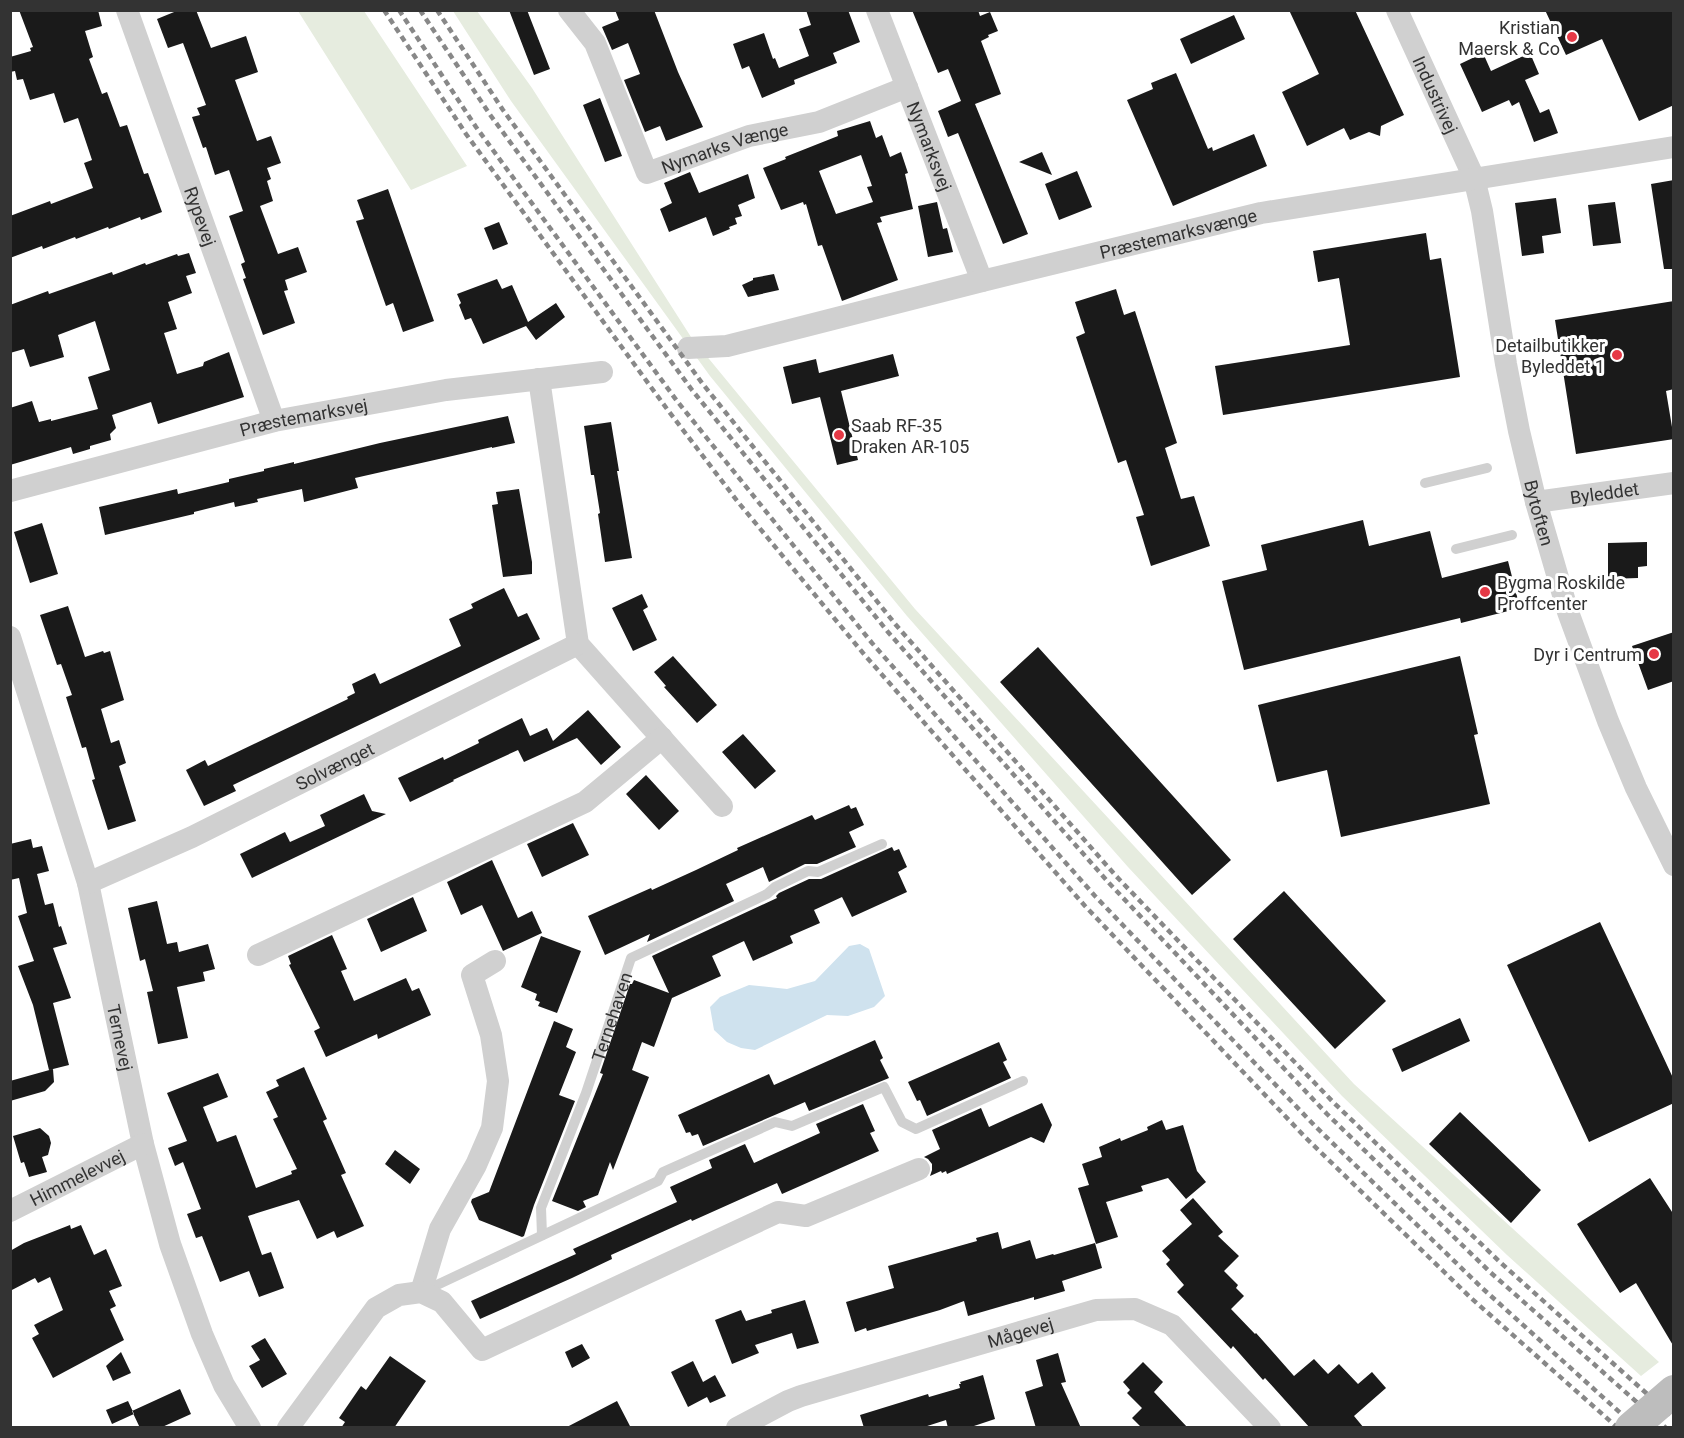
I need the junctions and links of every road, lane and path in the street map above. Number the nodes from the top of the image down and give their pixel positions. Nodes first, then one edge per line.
1 (127, 10) edge
2 (569, 10) edge
3 (877, 10) edge
4 (1397, 10) edge
5 (907, 87) junction
6 (1674, 147) edge
7 (1474, 178) junction
8 (982, 281) junction
9 (688, 348) dead end
10 (602, 372) dead end
11 (539, 379) junction
12 (274, 421) junction
13 (1487, 468) dead end
14 (1425, 483) dead end
15 (1674, 483) edge
16 (10, 490) edge
17 (1536, 502) junction
18 (1512, 535) dead end
19 (1456, 549) dead end
20 (10, 637) edge
21 (578, 644) junction
22 (662, 738) junction
23 (722, 806) dead end
24 (882, 844) dead end
25 (1674, 865) edge
26 (87, 883) junction
27 (258, 955) dead end
28 (495, 961) dead end
29 (1023, 1081) dead end
30 (143, 1143) junction
31 (919, 1169) dead end
32 (10, 1211) edge
33 (542, 1235) junction
34 (421, 1292) junction
35 (1674, 1391) edge
36 (250, 1428) edge
37 (288, 1428) edge
38 (737, 1428) edge
39 (1270, 1428) edge
40 (1630, 1428) edge

1 - 12 street, Rypevej
2 - 5 street, Nymarks Vænge
3 - 5 street, Nymarksvej
4 - 7 street, Industrivej
5 - 8 street, Nymarksvej
6 - 7 street, Præstemarksvænge
7 - 8 street, Præstemarksvænge
7 - 17 street, Bytoften
8 - 9 street, Præstemarksvænge
10 - 11 street, Præstemarksvej
11 - 12 street, Præstemarksvej
11 - 21 street
12 - 16 street, Præstemarksvej
13 - 14 lane
15 - 17 street, Byleddet
17 - 25 street, Bytoften
18 - 19 lane
20 - 26 street, Ternevej
21 - 22 street
21 - 26 street, Solvænget
22 - 23 street
22 - 27 street
24 - 33 lane, Ternehaven
26 - 30 street, Ternevej
28 - 34 street
29 - 33 lane
30 - 32 street, Himmelevvej
30 - 36 street, Ternevej
31 - 34 street
33 - 34 lane
34 - 37 street
35 - 40 street, bridge
38 - 39 street, Mågevej

